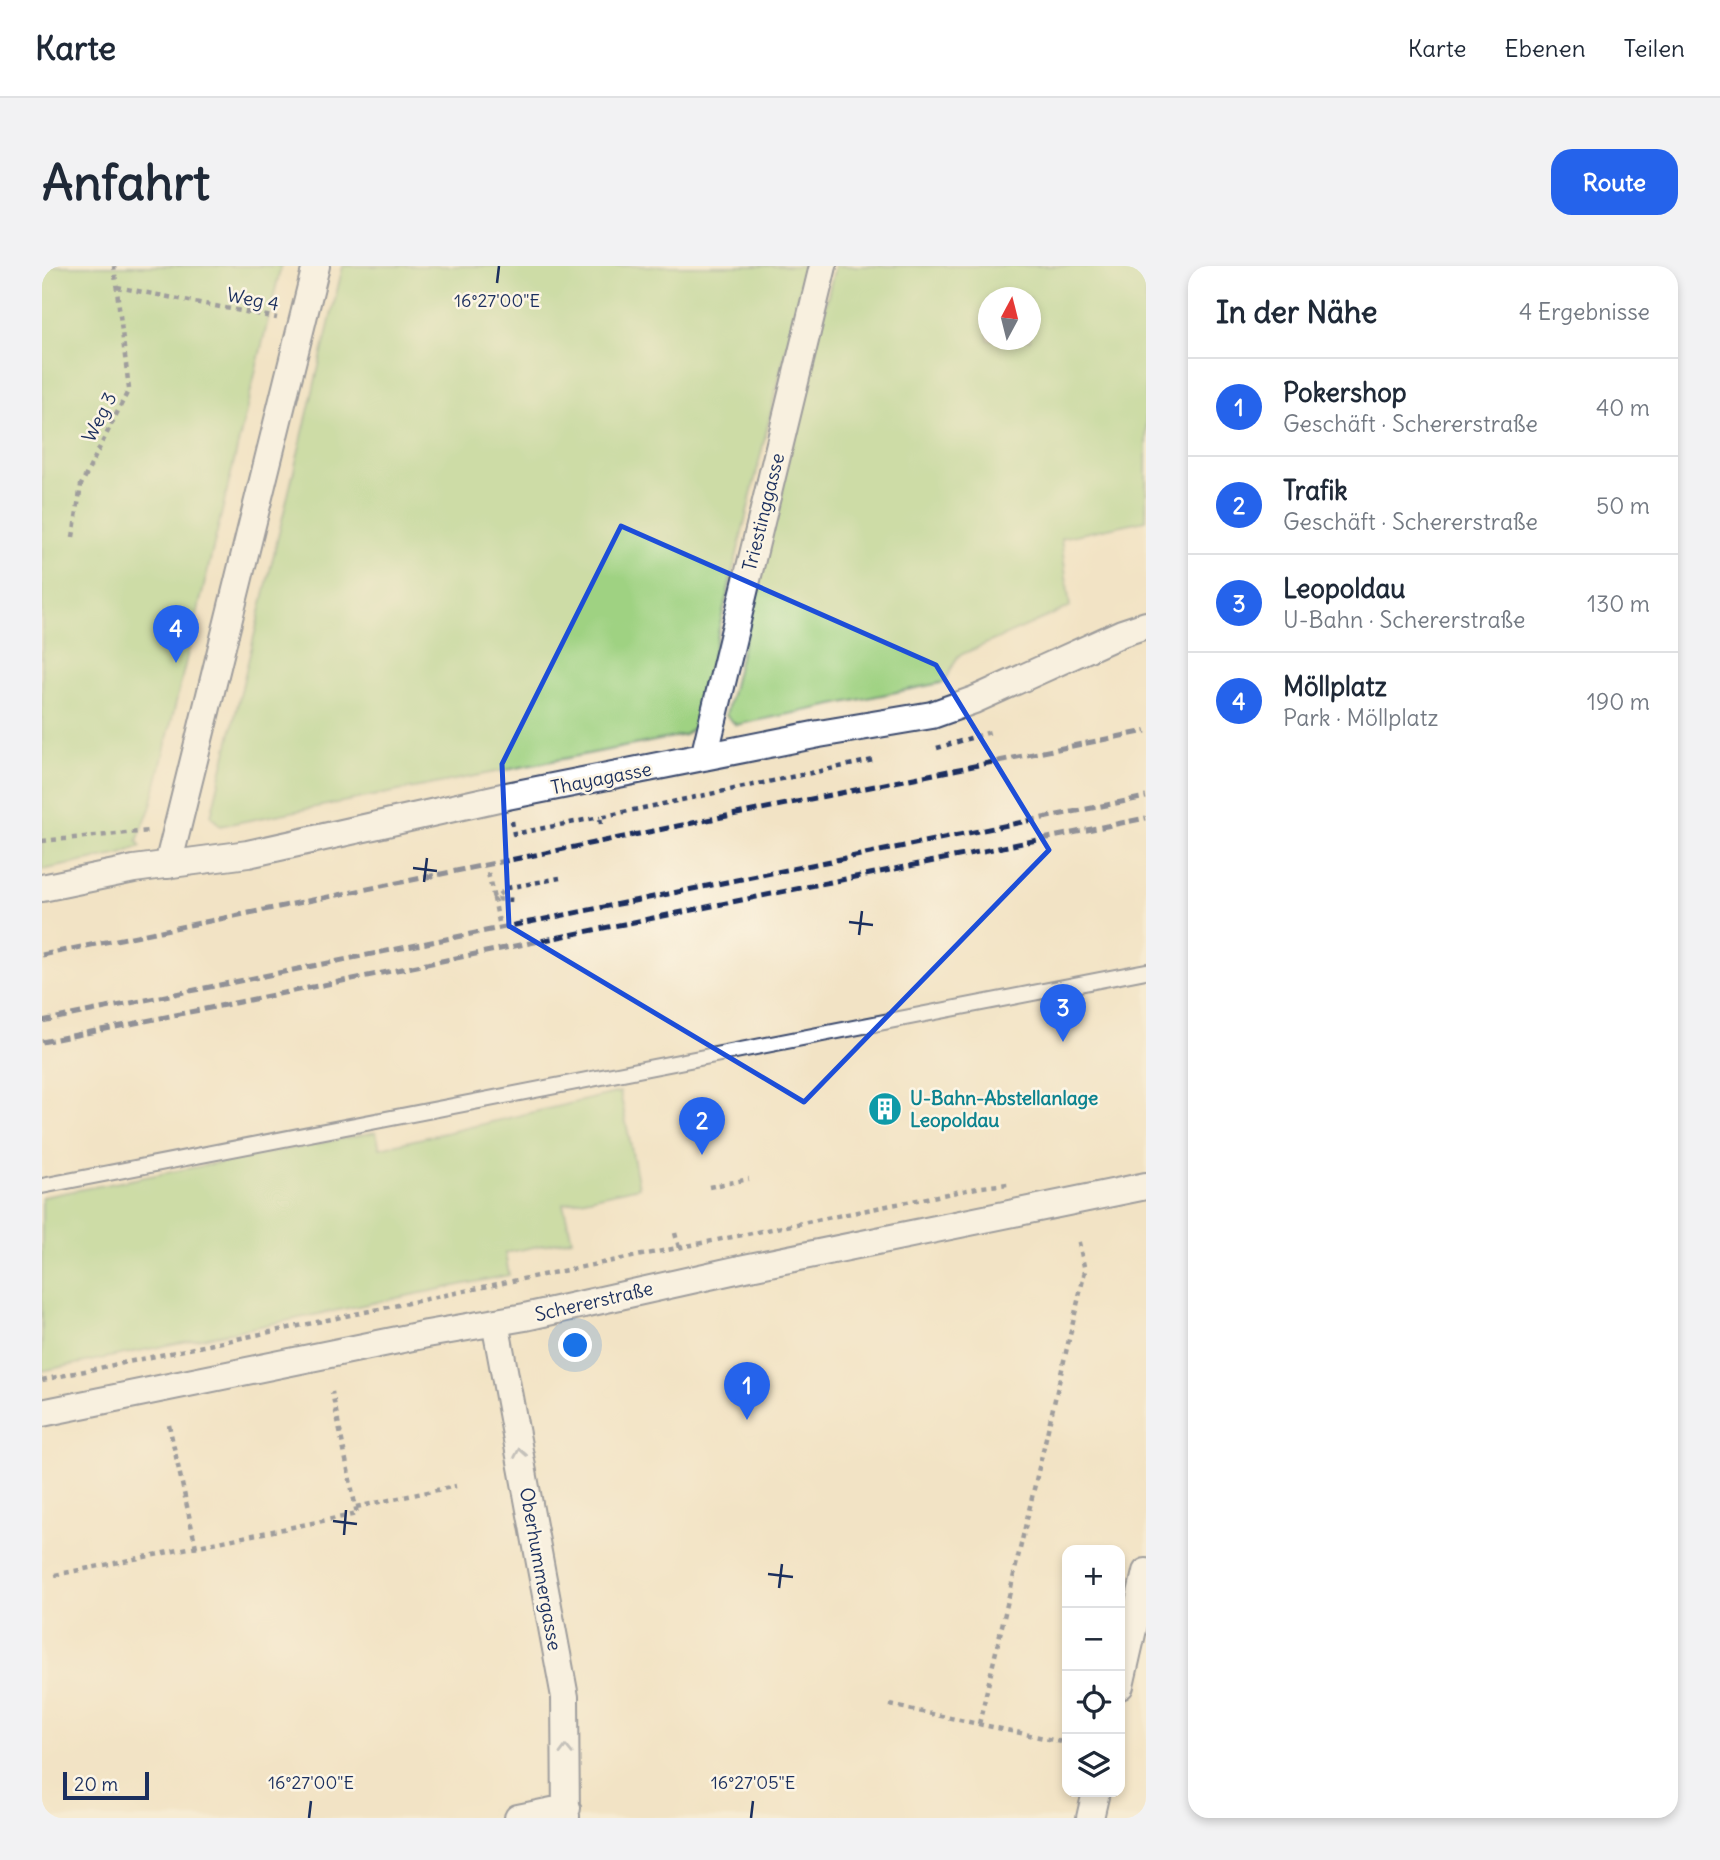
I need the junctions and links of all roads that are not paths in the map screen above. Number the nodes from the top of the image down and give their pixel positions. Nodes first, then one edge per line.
1 (316, 266) edge
2 (823, 266) edge
3 (1146, 625) edge
4 (704, 757) junction
5 (169, 865) junction
6 (42, 888) edge
7 (1146, 971) edge
8 (42, 1186) edge
9 (1146, 1186) edge
10 (495, 1322) junction
11 (42, 1413) edge
12 (1146, 1572) edge
13 (1123, 1671) edge
14 (1095, 1797) edge
15 (567, 1813) edge
16 (518, 1818) edge
17 (1090, 1818) edge

1 - 5 street
2 - 4 street, Triestinggasse
3 - 4 street, Thayagasse
4 - 5 street, Thayagasse
5 - 6 street, Thayagasse
7 - 8 lane
9 - 10 street, Schererstraße
10 - 11 street, Schererstraße
15 -> 10 street, Oberhummergasse
12 - 13 street
14 - 17 street
15 - 16 street

